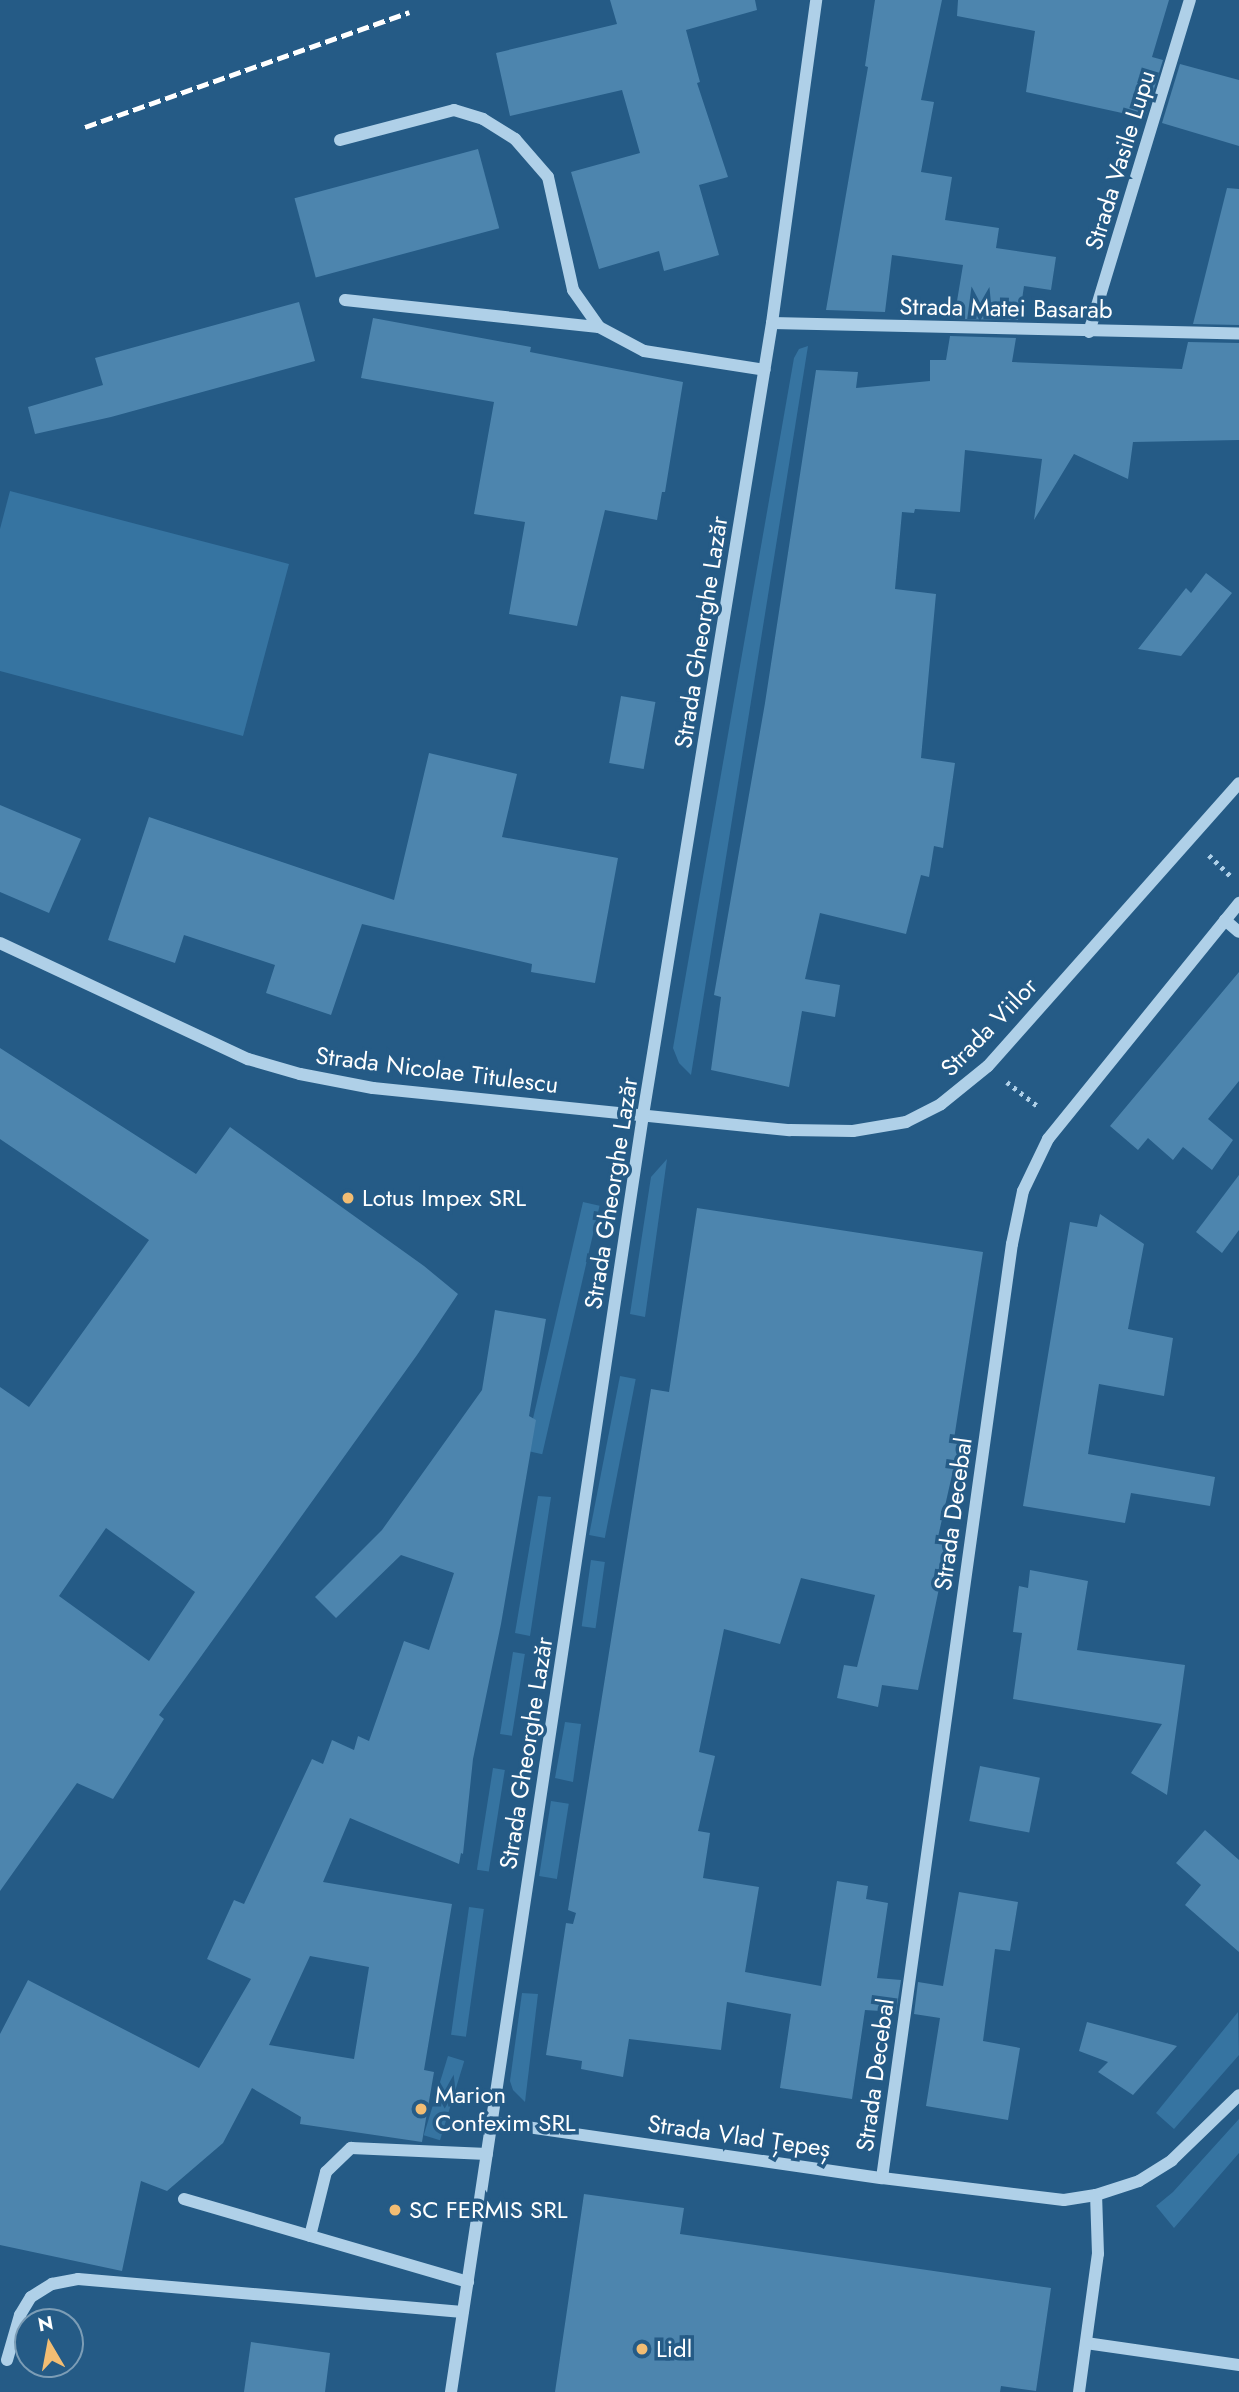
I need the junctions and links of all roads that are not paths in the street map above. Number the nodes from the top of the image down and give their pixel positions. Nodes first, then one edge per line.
1 (816, 0) edge
2 (1190, 0) edge
3 (340, 140) dead end
4 (345, 300) dead end
5 (772, 323) junction
6 (599, 327) junction
7 (1089, 332) junction
8 (1239, 334) edge
9 (765, 370) junction
10 (1239, 783) edge
11 (1239, 903) edge
12 (1225, 920) junction
13 (1239, 932) edge
14 (0, 943) edge
15 (643, 1115) junction
16 (1239, 2095) edge
17 (492, 2122) junction
18 (487, 2154) junction
19 (882, 2178) junction
20 (1096, 2195) junction
21 (184, 2199) dead end
22 (310, 2236) junction
23 (468, 2282) junction
24 (463, 2312) junction
25 (1086, 2343) junction
26 (7, 2360) dead end
27 (1239, 2365) edge
28 (451, 2392) edge
29 (1079, 2392) edge

1 - 5 street, Strada Gheorghe Lazăr
2 - 7 street, Strada Vasile Lupu
3 - 6 street
4 - 6 street
5 - 7 street, Strada Matei Basarab
5 - 9 street, Strada Gheorghe Lazăr
6 - 9 street
7 - 8 street, Strada Matei Basarab
9 - 15 street, Strada Gheorghe Lazăr
10 - 15 street, Strada Viilor
11 - 12 street, Strada Decebal
12 - 13 street
12 - 19 street, Strada Decebal
14 - 15 street, Strada Nicolae Titulescu
15 - 17 street, Strada Gheorghe Lazăr
16 - 20 street, Strada Vlad Țepeș
17 - 18 street, Strada Gheorghe Lazăr
17 - 19 street, Strada Vlad Țepeș
18 - 22 street
18 - 23 street, Strada Gheorghe Lazăr
19 - 20 street, Strada Vlad Țepeș
20 - 25 street
21 - 22 street
22 - 23 street
23 - 24 street, Strada Gheorghe Lazăr
24 - 26 street
24 - 28 street, Strada Gheorghe Lazăr
25 - 27 street
25 - 29 street

